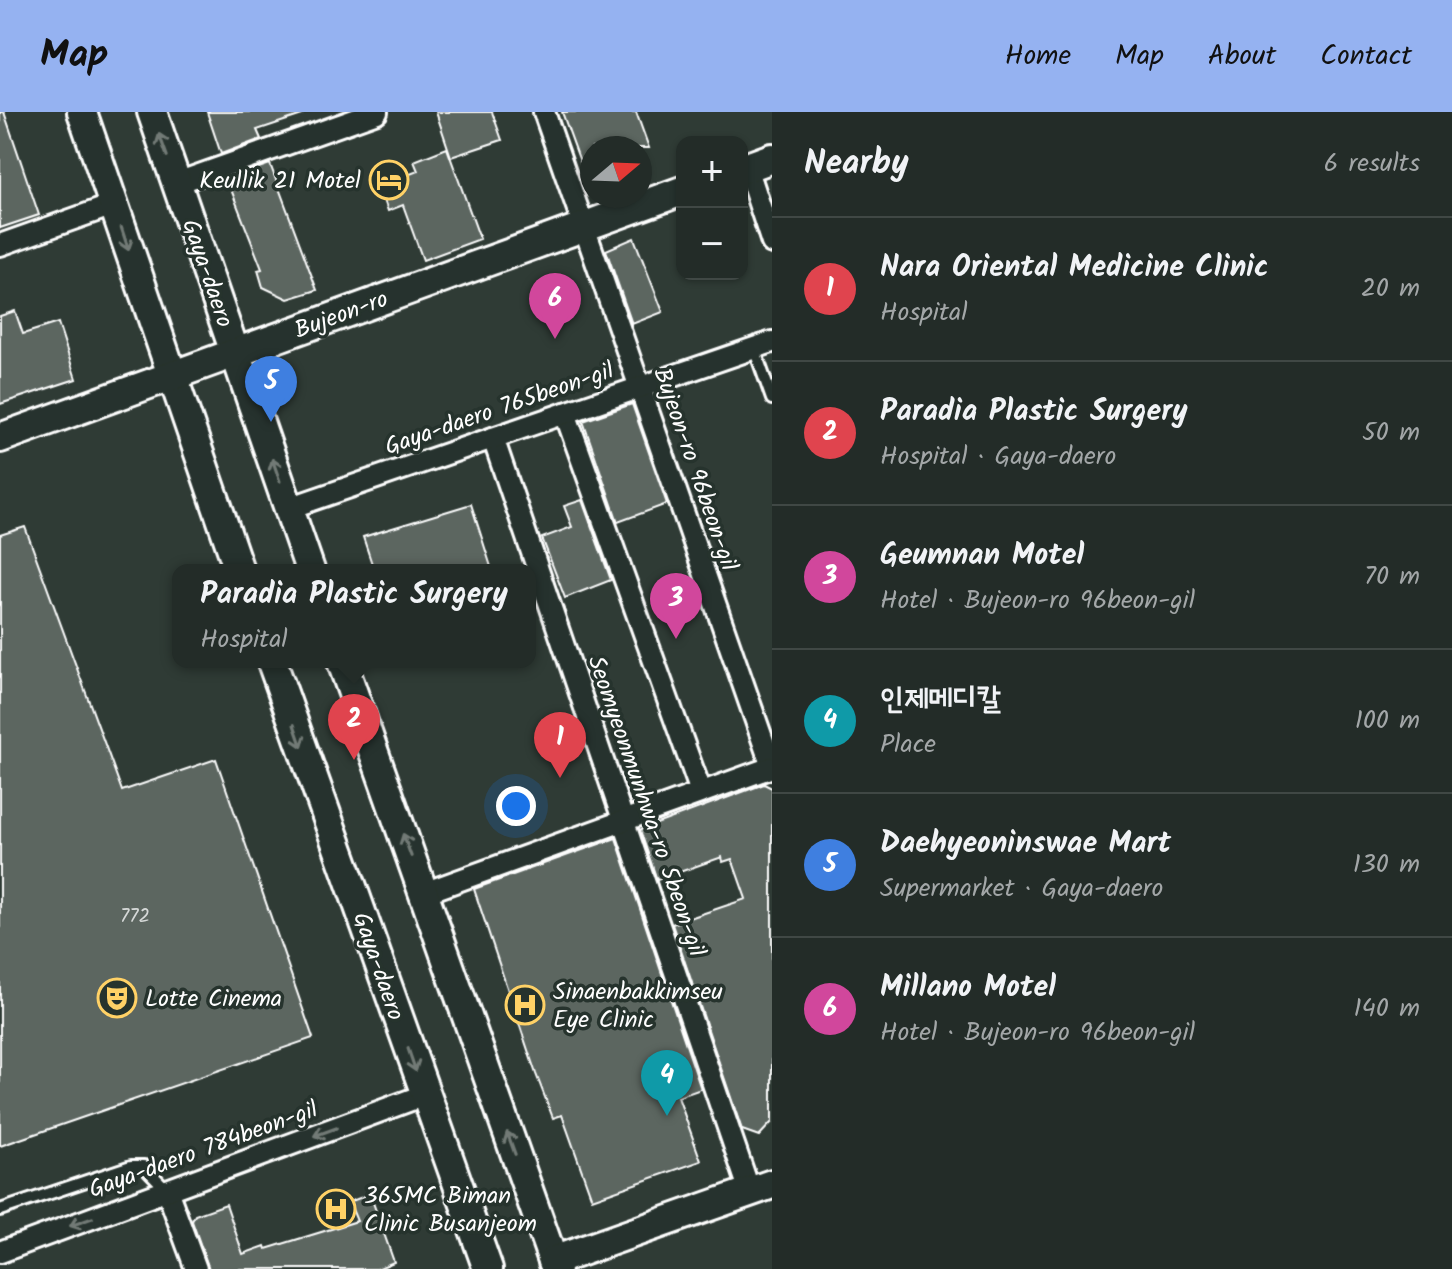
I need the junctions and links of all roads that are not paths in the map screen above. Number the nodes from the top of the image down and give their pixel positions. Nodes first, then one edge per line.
1 (82, 112) edge
2 (152, 112) edge
3 (376, 112) edge
4 (544, 112) edge
5 (754, 165) edge
6 (177, 183) junction
7 (676, 193) edge
8 (113, 205) junction
9 (583, 226) junction
10 (772, 243) edge
11 (0, 245) edge
12 (763, 345) edge
13 (236, 351) junction
14 (171, 376) junction
15 (640, 387) junction
16 (772, 399) edge
17 (565, 413) junction
18 (0, 438) edge
19 (493, 438) junction
20 (289, 508) junction
21 (237, 564) edge
22 (308, 564) edge
23 (274, 668) edge
24 (344, 668) edge
25 (765, 727) edge
26 (772, 767) edge
27 (701, 792) junction
28 (625, 819) junction
29 (424, 893) junction
30 (424, 1095) junction
31 (761, 1188) edge
32 (167, 1190) junction
33 (0, 1210) edge
34 (0, 1252) edge
35 (554, 1265) edge
36 (196, 1269) edge
37 (487, 1269) edge

1 - 8 main road
6 -> 2 main road, Gaya-daero
3 - 6 street
4 - 9 street, Bujeon-ro 96beon-gil
5 - 10 street
6 - 13 main road, Gaya-daero
7 - 9 main road, Bujeon-ro
8 - 11 street
8 -> 14 main road
9 - 13 main road, Bujeon-ro
9 - 15 street, Bujeon-ro 96beon-gil
12 - 15 street, Gaya-daero 765beon-gil
12 - 16 lane
13 - 14 main road, Bujeon-ro
20 -> 13 main road, Gaya-daero
14 - 18 main road, Bujeon-ro
14 - 21 main road
15 - 17 street, Gaya-daero 765beon-gil
15 - 25 street, Bujeon-ro 96beon-gil
17 - 19 street, Gaya-daero 765beon-gil
17 - 27 street
19 - 20 street, Gaya-daero 765beon-gil
19 - 28 street, Seomyeonmunhwa-ro 5beon-gil
20 - 22 main road, Gaya-daero
23 -> 30 main road, Gaya-daero
29 -> 24 main road
25 - 26 street, Bujeon-ro 96beon-gil
26 - 27 street, Bujeon-ro 96beon-gil
27 - 28 street, Bujeon-ro 96beon-gil
28 - 29 street, Bujeon-ro 96beon-gil
28 - 31 street, Seomyeonmunhwa-ro 5beon-gil
35 -> 29 main road
30 -> 32 street, Gaya-daero 784beon-gil
30 - 37 main road, Gaya-daero
31 - 35 main road
32 - 33 lane
32 -> 34 street, Gaya-daero 784beon-gil
32 - 36 street

